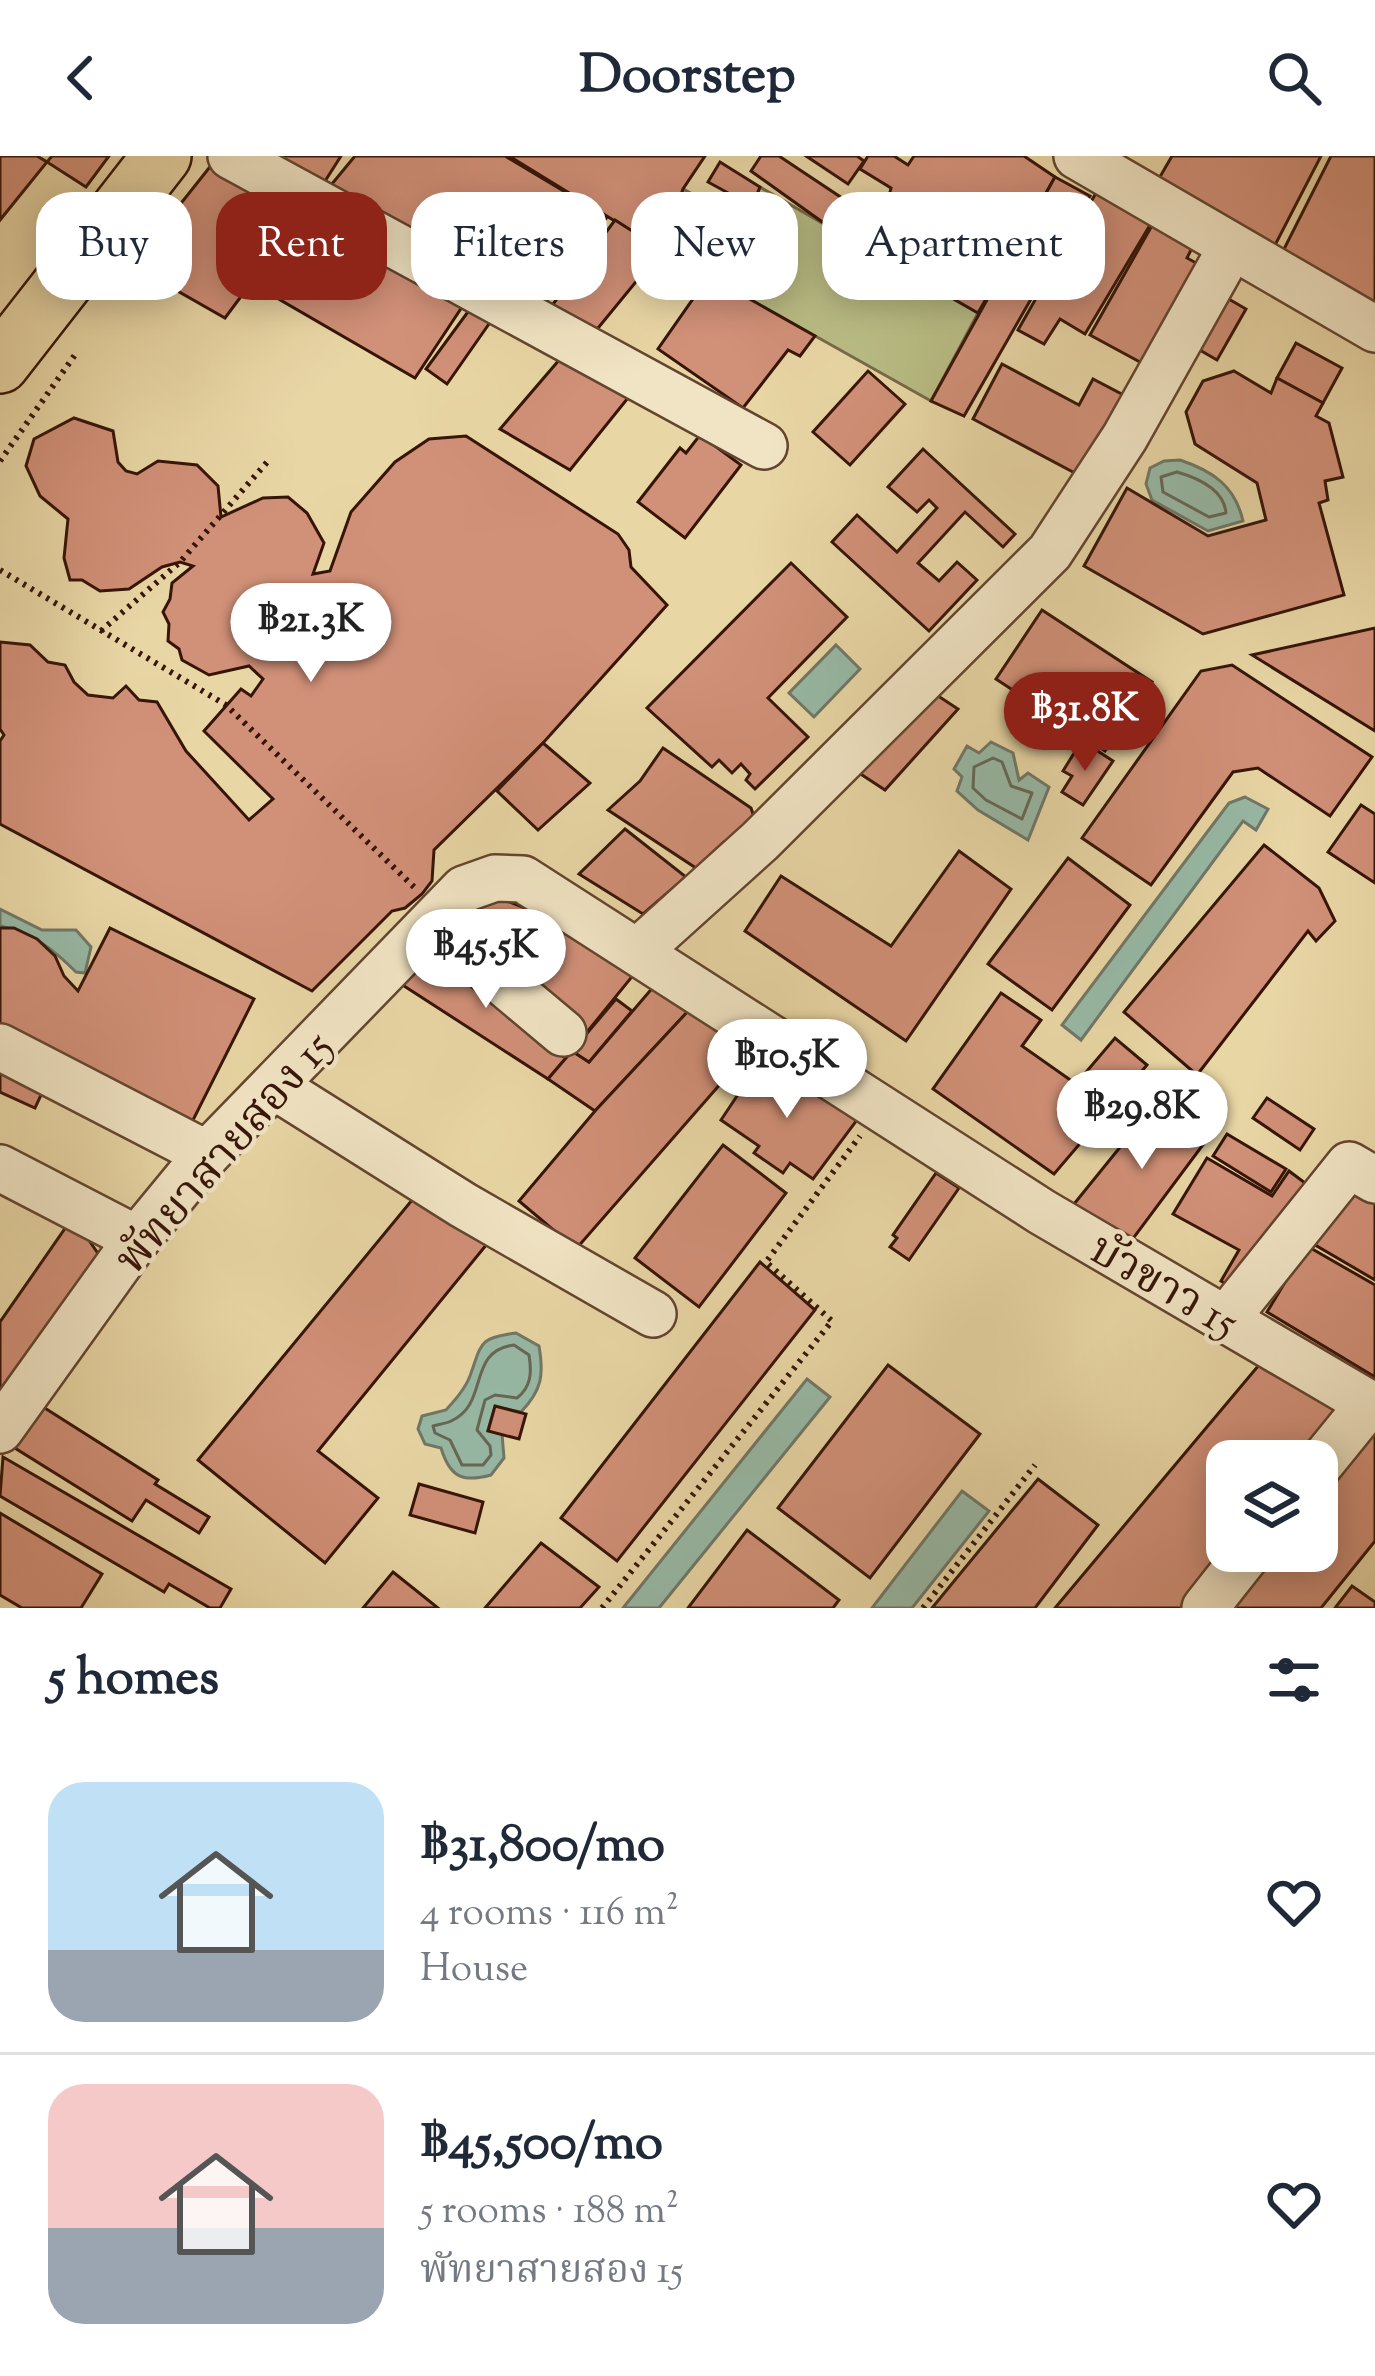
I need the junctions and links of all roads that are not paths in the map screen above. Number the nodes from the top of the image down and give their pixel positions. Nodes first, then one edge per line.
1 (162, 156) edge
2 (231, 156) edge
3 (1077, 156) edge
4 (1231, 248) junction
5 (1375, 329) edge
6 (0, 364) edge
7 (764, 446) dead end
8 (439, 902) junction
9 (638, 952) junction
10 (563, 1034) dead end
11 (0, 1047) edge
12 (274, 1086) junction
13 (207, 1154) junction
14 (0, 1168) edge
15 (1375, 1180) edge
16 (137, 1239) junction
17 (653, 1314) dead end
18 (1226, 1320) junction
19 (1372, 1406) edge
20 (0, 1430) edge
21 (1338, 1444) edge
22 (1233, 1572) edge
23 (1204, 1608) edge

1 - 6 main road
2 - 7 street
3 - 4 street
4 - 5 street
4 - 9 street
8 - 9 street, บัวขาว 15
8 - 10 street
8 - 12 street, พัทยาสายสอง 15
9 - 18 street, บัวขาว 15
11 - 13 street
12 - 13 street, พัทยาสายสอง 15
12 - 17 street
13 - 16 street, พัทยาสายสอง 15
14 - 16 street
15 - 18 street
16 - 20 street, พัทยาสายสอง 15
18 - 19 street, บัวขาว 15
19 - 21 street
22 - 23 street

